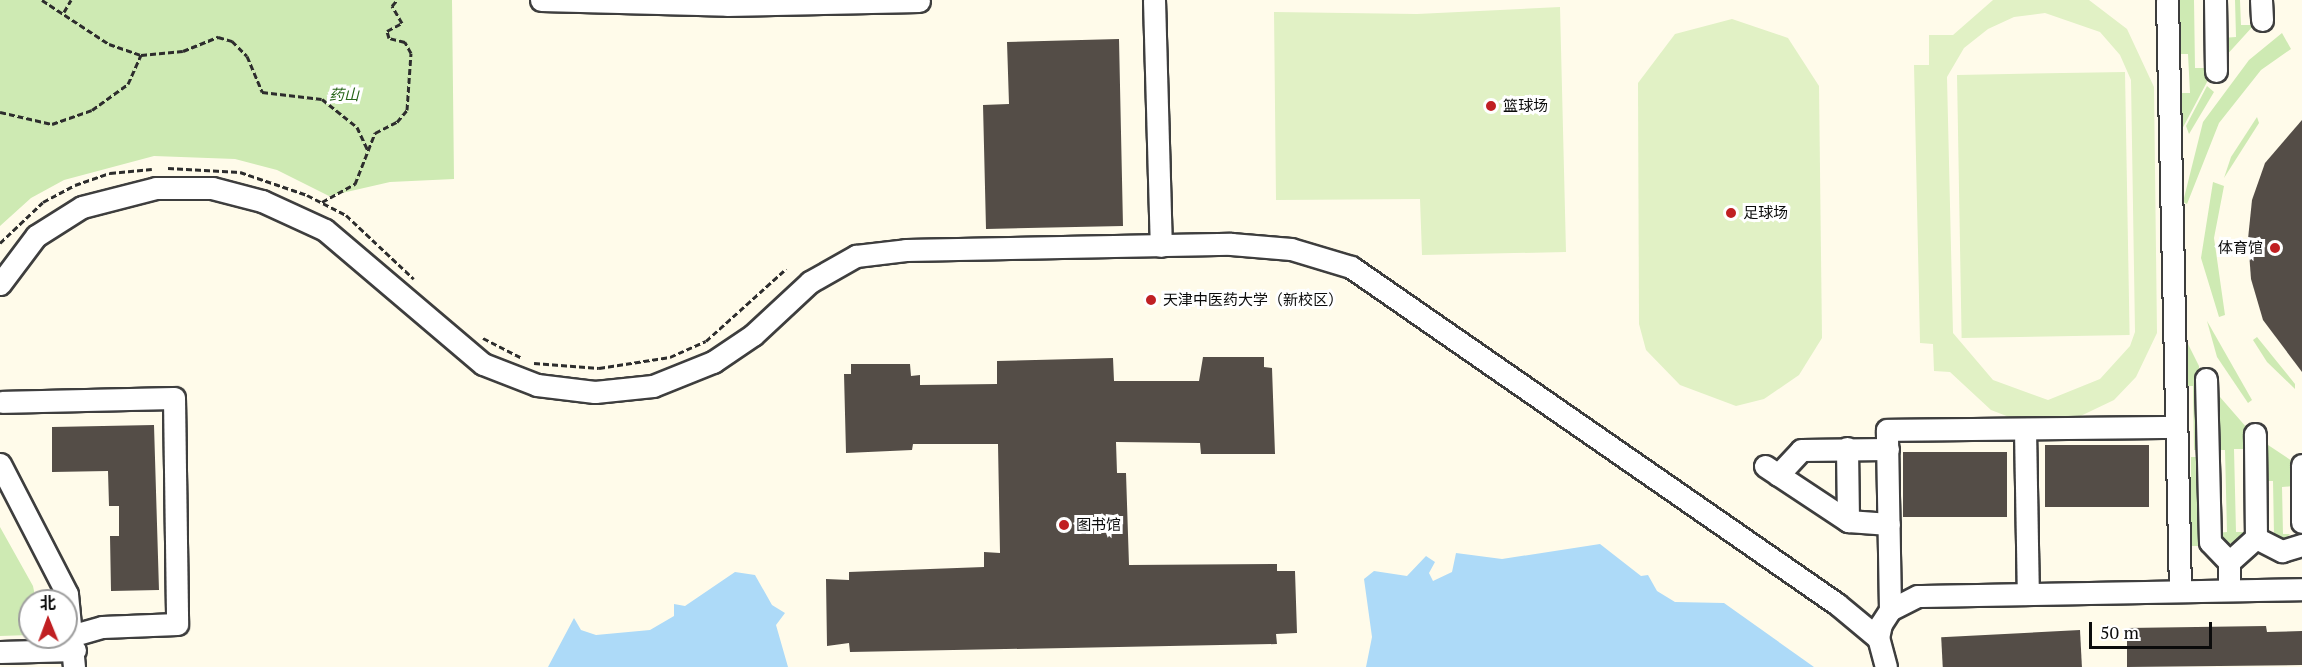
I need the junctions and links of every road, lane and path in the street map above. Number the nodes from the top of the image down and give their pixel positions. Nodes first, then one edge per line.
1 (42, 0) edge
2 (71, 0) edge
3 (397, 0) edge
4 (541, 0) edge
5 (1154, 0) edge
6 (2167, 0) edge
7 (2215, 0) edge
8 (919, 1) edge
9 (64, 12) junction
10 (141, 56) junction
11 (2216, 71) dead end
12 (0, 112) edge
13 (368, 151) junction
14 (322, 202) junction
15 (0, 243) edge
16 (1161, 246) junction
17 (786, 269) dead end
18 (417, 282) dead end
19 (0, 284) edge
20 (472, 332) dead end
21 (2206, 379) dead end
22 (2, 402) dead end
23 (2176, 427) junction
24 (2025, 429) junction
25 (2255, 434) dead end
26 (1847, 448) junction
27 (1888, 448) junction
28 (0, 464) edge
29 (2302, 465) edge
30 (1848, 521) junction
31 (2302, 522) edge
32 (1889, 524) junction
33 (2256, 538) junction
34 (2302, 545) edge
35 (2229, 562) junction
36 (2229, 588) dead end
37 (65, 589) edge
38 (2302, 589) edge
39 (2180, 591) junction
40 (2028, 594) junction
41 (1890, 610) junction
42 (1878, 638) junction
43 (0, 639) edge
44 (18, 641) edge
45 (78, 641) edge
46 (35, 649) edge
47 (0, 652) edge
48 (1886, 667) edge

1 - 9 path
2 - 9 path
3 - 13 path
4 - 8 lane
5 - 16 lane
6 - 23 lane
7 - 11 lane
9 - 10 path
10 - 12 path
10 - 13 path
13 - 14 path
14 - 15 path
14 - 18 path
16 - 19 lane
16 - 42 lane
17 - 20 path
21 - 35 lane
22 - 45 lane
23 - 24 lane
23 - 39 lane
24 - 27 lane
24 - 40 lane
25 - 33 lane
26 - 27 lane
26 - 30 lane
26 - 30 lane
27 - 32 lane
28 - 37 lane
29 - 31 lane
30 - 32 lane
32 - 41 lane
33 - 34 lane
33 - 35 lane
35 - 36 lane
38 - 39 lane
39 - 40 lane
40 - 41 lane
41 - 42 lane
42 - 48 lane
43 - 44 lane
46 - 47 lane

